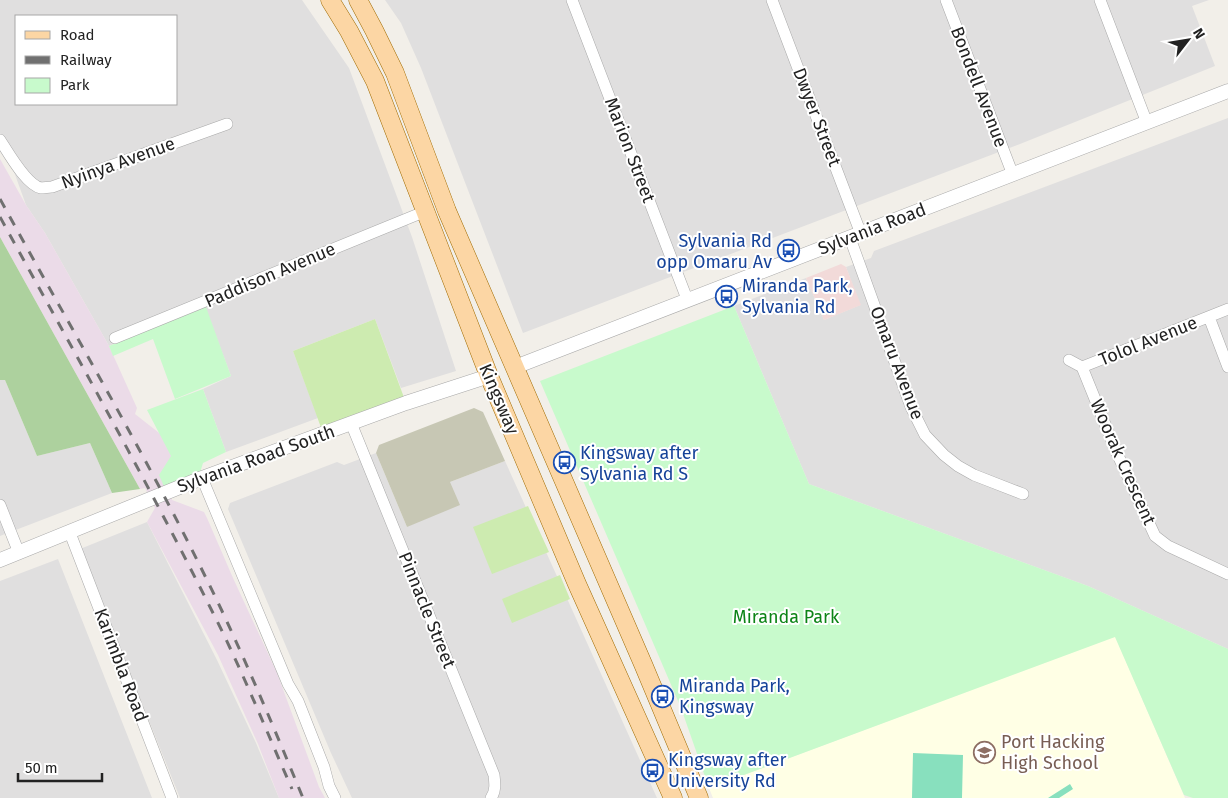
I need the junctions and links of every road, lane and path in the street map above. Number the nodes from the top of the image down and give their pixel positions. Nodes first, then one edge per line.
1 (330, 0) edge
2 (358, 0) edge
3 (572, 0) edge
4 (772, 0) edge
5 (946, 0) edge
6 (1100, 0) edge
7 (1228, 91) edge
8 (1147, 123) junction
9 (227, 124) dead end
10 (0, 140) edge
11 (1013, 175) junction
12 (426, 210) junction
13 (856, 236) junction
14 (687, 299) junction
15 (1228, 309) edge
16 (1209, 317) junction
17 (115, 338) dead end
18 (1069, 360) dead end
19 (515, 367) junction
20 (1228, 367) edge
21 (1082, 368) junction
22 (489, 376) junction
23 (351, 424) junction
24 (202, 478) junction
25 (1023, 494) dead end
26 (0, 505) edge
27 (70, 532) junction
28 (19, 553) junction
29 (0, 560) edge
30 (1228, 574) edge
31 (172, 798) edge
32 (335, 798) edge
33 (491, 798) edge
34 (673, 798) edge
35 (699, 798) edge

1 - 12 main road, Kingsway
2 - 19 main road, Kingsway
3 - 14 street, Marion Street
4 - 13 street, Dwyer Street
5 - 11 street, Bondell Avenue
6 - 8 street
7 - 8 street, Sylvania Road
8 - 11 street, Sylvania Road
9 - 10 street, Nyinya Avenue
11 - 13 street, Sylvania Road
12 - 17 street, Paddison Avenue
12 - 22 main road, Kingsway
13 - 14 street, Sylvania Road
13 - 25 street, Omaru Avenue
14 - 19 street, Sylvania Road
15 - 16 street, Tolol Avenue
16 - 20 street
16 - 21 street, Tolol Avenue
18 - 21 street, Tolol Avenue
19 - 22 main road, Sylvania Road South
19 - 35 main road, Kingsway
21 - 30 street, Woorak Crescent
22 - 23 street, Sylvania Road South
22 - 34 main road, Kingsway
23 - 24 street, Sylvania Road South
23 - 33 street, Pinnacle Street
24 - 27 street, Sylvania Road South
24 - 32 street
26 - 28 street
27 - 28 street, Sylvania Road South
27 - 31 street, Karimbla Road
28 - 29 street, Sylvania Road South

